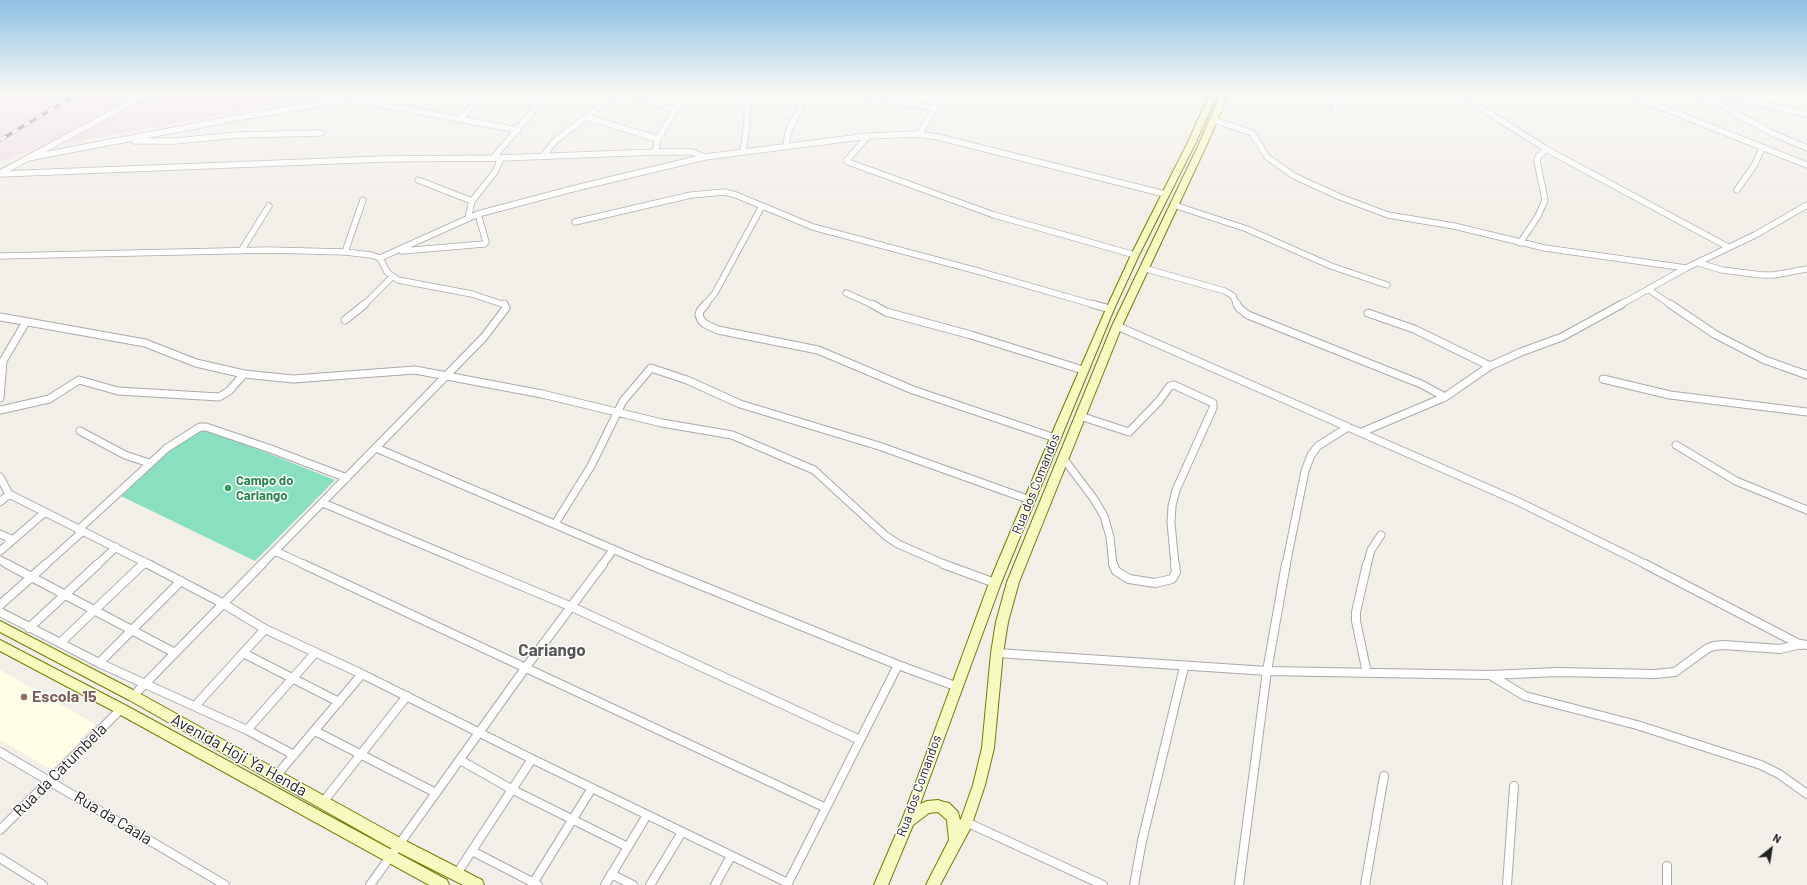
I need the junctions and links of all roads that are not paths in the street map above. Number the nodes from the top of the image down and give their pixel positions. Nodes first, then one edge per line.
1 (72, 134) edge
2 (155, 134) edge
3 (296, 134) edge
4 (514, 134) edge
5 (564, 134) edge
6 (643, 134) edge
7 (661, 134) edge
8 (745, 134) edge
9 (789, 134) edge
10 (911, 134) edge
11 (920, 134) edge
12 (1195, 134) edge
13 (1207, 134) edge
14 (1253, 134) edge
15 (1522, 134) edge
16 (1728, 134) edge
17 (1775, 134) edge
18 (868, 136) junction
19 (658, 139) junction
20 (124, 140) junction
21 (786, 145) junction
22 (1762, 148) junction
23 (1807, 148) edge
24 (1546, 149) junction
25 (655, 152) junction
26 (743, 152) junction
27 (544, 156) junction
28 (494, 157) junction
29 (705, 157) junction
30 (28, 158) junction
31 (501, 158) junction
32 (1807, 165) edge
33 (0, 174) edge
34 (418, 180) dead end
35 (1737, 190) dead end
36 (1165, 194) junction
37 (363, 200) dead end
38 (472, 201) junction
39 (1174, 204) junction
40 (1807, 205) edge
41 (269, 206) dead end
42 (762, 206) junction
43 (478, 214) junction
44 (468, 218) junction
45 (575, 222) dead end
46 (1520, 243) junction
47 (1728, 247) junction
48 (241, 250) junction
49 (398, 251) junction
50 (345, 252) junction
51 (1135, 255) junction
52 (0, 256) edge
53 (380, 258) junction
54 (1699, 263) junction
55 (1143, 268) junction
56 (1686, 268) junction
57 (1807, 269) edge
58 (392, 277) junction
59 (1387, 285) dead end
60 (1648, 289) junction
61 (846, 293) dead end
62 (1110, 309) junction
63 (1368, 313) dead end
64 (0, 317) edge
65 (345, 320) dead end
66 (26, 322) junction
67 (1117, 326) junction
68 (1490, 366) junction
69 (1083, 370) junction
70 (244, 374) junction
71 (1807, 375) edge
72 (446, 376) junction
73 (1603, 379) dead end
74 (1445, 397) junction
75 (0, 398) edge
76 (0, 410) edge
77 (617, 412) junction
78 (1807, 412) edge
79 (1080, 416) junction
80 (1348, 427) junction
81 (80, 431) dead end
82 (1362, 432) junction
83 (1055, 438) junction
84 (1676, 445) dead end
85 (376, 448) junction
86 (1063, 458) junction
87 (149, 463) junction
88 (0, 477) edge
89 (347, 478) junction
90 (9, 494) junction
91 (1030, 500) junction
92 (0, 502) edge
93 (323, 503) junction
94 (1807, 510) edge
95 (44, 514) junction
96 (555, 524) junction
97 (80, 531) junction
98 (0, 534) edge
99 (1381, 534) dead end
100 (13, 540) junction
101 (116, 548) junction
102 (613, 550) junction
103 (0, 551) edge
104 (275, 551) junction
105 (0, 560) edge
106 (144, 562) junction
107 (32, 577) junction
108 (181, 581) junction
109 (995, 583) junction
110 (65, 594) junction
111 (224, 604) junction
112 (0, 605) edge
113 (572, 607) junction
114 (94, 610) junction
115 (0, 612) edge
116 (0, 626) edge
117 (29, 628) junction
118 (264, 629) junction
119 (131, 630) junction
120 (60, 643) junction
121 (0, 645) edge
122 (1805, 646) edge
123 (315, 652) junction
124 (175, 653) junction
125 (243, 653) junction
126 (997, 653) junction
127 (99, 663) junction
128 (898, 665) junction
129 (1184, 666) junction
130 (526, 667) junction
131 (1267, 672) junction
132 (1367, 673) junction
133 (362, 674) junction
134 (1490, 675) junction
135 (292, 678) junction
136 (144, 684) junction
137 (958, 687) junction
138 (133, 696) junction
139 (407, 696) junction
140 (339, 702) junction
141 (195, 706) junction
142 (121, 709) junction
143 (247, 730) junction
144 (315, 731) junction
145 (479, 733) junction
146 (860, 740) junction
147 (0, 752) edge
148 (361, 754) junction
149 (294, 755) junction
150 (532, 759) junction
151 (460, 760) junction
152 (276, 776) junction
153 (1384, 776) dead end
154 (49, 781) junction
155 (1514, 786) dead end
156 (592, 788) junction
157 (513, 790) junction
158 (436, 793) junction
159 (1807, 794) edge
160 (323, 802) junction
161 (826, 808) junction
162 (647, 815) junction
163 (571, 818) junction
164 (908, 820) junction
165 (966, 822) junction
166 (0, 830) edge
167 (682, 832) junction
168 (956, 841) junction
169 (399, 845) junction
170 (628, 847) junction
171 (472, 851) junction
172 (731, 856) junction
173 (390, 857) junction
174 (0, 858) edge
175 (1666, 866) dead end
176 (611, 874) junction
177 (456, 875) junction
178 (534, 884) edge
179 (787, 884) edge
180 (43, 885) edge
181 (225, 885) edge
182 (370, 885) edge
183 (442, 885) edge
184 (477, 885) edge
185 (604, 885) edge
186 (633, 885) edge
187 (650, 885) edge
188 (715, 885) edge
189 (881, 885) edge
190 (933, 885) edge
191 (1102, 885) edge
192 (1134, 885) edge
193 (1240, 885) edge
194 (1365, 885) edge
195 (1508, 885) edge
196 (1667, 885) edge

1 - 30 street
2 - 20 street
3 - 20 street
4 - 28 street
5 - 27 street
6 - 19 street
7 - 19 street
8 - 26 street
9 - 21 street
10 - 18 street
11 - 36 street
12 - 36 main road, Rua dos Comandos
13 - 39 main road, Rua dos Comandos
14 - 46 street
15 - 24 street
16 - 22 street
17 - 23 street
18 - 21 street
18 - 51 street
19 - 25 street
20 - 30 street
21 - 26 street
22 - 32 street
22 - 35 street
24 - 46 street
24 - 47 street
25 - 27 street
25 - 29 street
26 - 29 street
27 - 31 street
28 - 31 street
28 - 33 street
29 - 43 street
30 - 33 street
31 - 38 street
34 - 38 street
36 - 51 main road, Rua dos Comandos
37 - 50 street
38 - 44 street
39 - 55 main road, Rua dos Comandos
39 - 59 street
40 - 47 street
41 - 48 street
42 - 45 street
42 - 62 street
42 - 83 street
43 - 44 street
43 - 49 street
44 - 49 street
46 - 56 street
47 - 54 street
48 - 50 street
48 - 52 street
49 - 53 street
50 - 53 street
51 - 62 main road, Rua dos Comandos
53 - 58 street
54 - 56 street
54 - 57 street
55 - 67 main road, Rua dos Comandos
55 - 74 street
56 - 60 street
58 - 65 street
58 - 72 street
60 - 68 street
60 - 71 street
61 - 69 street
62 - 69 main road, Rua dos Comandos
63 - 68 street
64 - 66 street
66 - 70 street
66 - 75 street
67 - 79 main road, Rua dos Comandos
67 - 80 street
68 - 74 street
69 - 83 main road, Rua dos Comandos
70 - 72 street
70 - 76 street
72 - 77 street
72 - 85 street
73 - 78 street
74 - 82 street
77 - 91 street
77 - 96 street
77 - 109 street
79 - 86 main road, Rua dos Comandos
79 - 86 street
80 - 82 street
80 - 131 street
81 - 87 street
82 - 122 street
83 - 91 main road, Rua dos Comandos
84 - 94 street
85 - 89 street
85 - 96 street
86 - 126 main road, Rua dos Comandos
87 - 89 street
87 - 97 street
88 - 90 street
89 - 93 street
90 - 92 street
90 - 95 street
91 - 109 main road, Rua dos Comandos
93 - 104 street
93 - 113 street
95 - 97 street
95 - 100 street
96 - 102 street
97 - 101 street
97 - 107 street
98 - 100 street
99 - 132 street
100 - 103 street
101 - 106 street
101 - 110 street
102 - 113 street
102 - 128 street
104 - 111 street
104 - 130 street
105 - 107 street
106 - 108 street
106 - 114 street
107 - 110 street
107 - 112 street
108 - 111 street
108 - 119 street
109 - 137 main road, Rua dos Comandos
110 - 114 street
110 - 117 street
111 - 118 street
111 - 124 street
113 - 130 street
113 - 146 street
114 - 119 street
114 - 120 street
115 - 117 street
116 - 138 main road, Avenida Hoji Ya Henda
117 - 120 street
118 - 123 street
118 - 125 street
119 - 124 street
119 - 127 street
120 - 127 street
121 - 142 main road, Avenida Hoji Ya Henda
122 - 134 street
123 - 133 street
123 - 135 street
124 - 136 street
125 - 135 street
125 - 141 street
126 - 129 street
126 - 165 main road, Rua dos Comandos
127 - 136 street
128 - 137 street
128 - 146 street
129 - 131 street
129 - 192 street
130 - 145 street
130 - 161 street
131 - 132 street
131 - 193 street
132 - 134 street
133 - 139 street
133 - 140 street
134 - 159 street
135 - 140 street
135 - 143 street
136 - 138 street
136 - 141 street
137 - 164 main road, Rua dos Comandos
138 - 152 main road, Avenida Hoji Ya Henda
139 - 145 street
139 - 148 street
140 - 144 street
141 - 143 street
142 - 154 street, Rua da Catumbela
142 - 173 main road, Avenida Hoji Ya Henda
143 - 149 street
144 - 148 street
144 - 149 street
145 - 150 street
145 - 151 street
146 - 161 street
147 - 154 street, Rua da Caala
148 - 158 street
148 - 160 street
149 - 152 street
150 - 156 street
150 - 157 street
151 - 157 street
151 - 158 street
152 - 160 main road, Avenida Hoji Ya Henda
153 - 194 street
154 - 166 street, Rua da Catumbela
154 - 181 street, Rua da Caala
155 - 195 street
156 - 162 street
156 - 163 street
157 - 163 street
157 - 171 street
158 - 169 street
160 - 169 main road, Avenida Hoji Ya Henda
161 - 179 street
162 - 167 street
162 - 170 street
163 - 170 street
163 - 178 street
164 - 168 main road
164 - 189 main road, Rua dos Comandos
165 - 168 main road, Rua dos Comandos
165 - 191 street
167 - 172 street
167 - 187 street
168 - 190 main road, Rua dos Comandos
169 - 173 street
169 - 177 main road, Avenida Hoji Ya Henda
170 - 176 street
171 - 177 street
171 - 178 street
172 - 179 street
172 - 188 street
173 - 182 street
173 - 183 main road, Avenida Hoji Ya Henda
174 - 180 street
175 - 196 street
176 - 185 street
176 - 186 street
177 - 184 main road, Avenida Hoji Ya Henda

